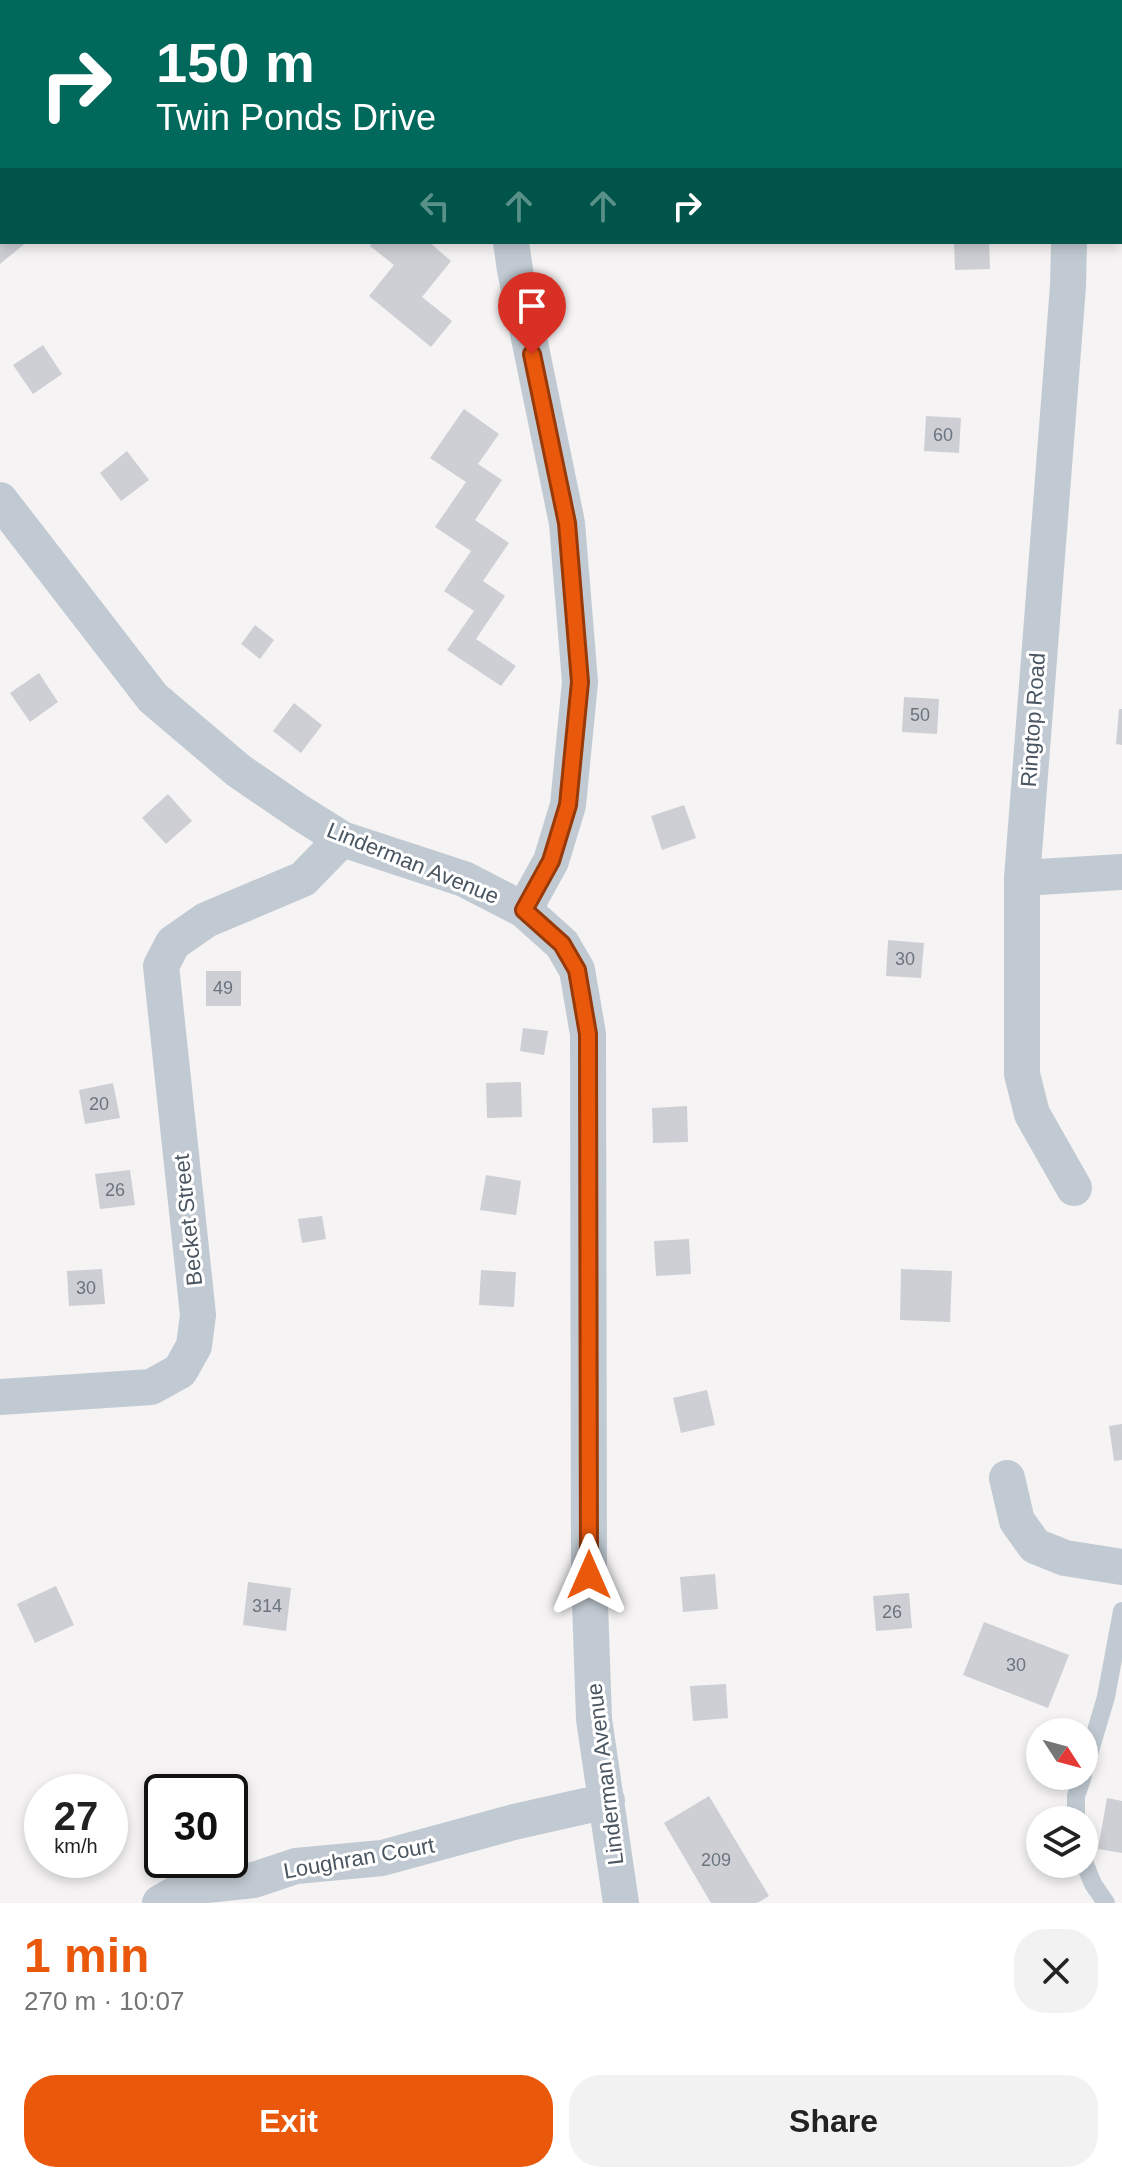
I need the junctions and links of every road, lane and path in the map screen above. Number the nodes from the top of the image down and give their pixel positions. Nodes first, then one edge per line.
1 (511, 244) edge
2 (1069, 244) edge
3 (0, 500) edge
4 (342, 839) junction
5 (1122, 872) edge
6 (1022, 878) junction
7 (524, 910) junction
8 (1074, 1188) dead end
9 (0, 1397) edge
10 (1007, 1478) dead end
11 (1122, 1567) edge
12 (1122, 1611) edge
13 (1098, 1724) edge
14 (607, 1801) junction
15 (1091, 1878) edge
16 (160, 1903) edge
17 (621, 1903) edge
18 (1106, 1903) edge

1 - 7 street
2 - 6 street, Ringtop Road
3 - 4 street, Linderman Avenue
4 - 7 street, Linderman Avenue
4 - 9 street, Becket Street
5 - 6 street
6 - 8 street, Ringtop Road
7 - 14 street, Linderman Avenue
10 - 11 street
12 - 13 lane
14 - 16 street, Loughran Court
14 - 17 street, Linderman Avenue
15 - 18 lane

